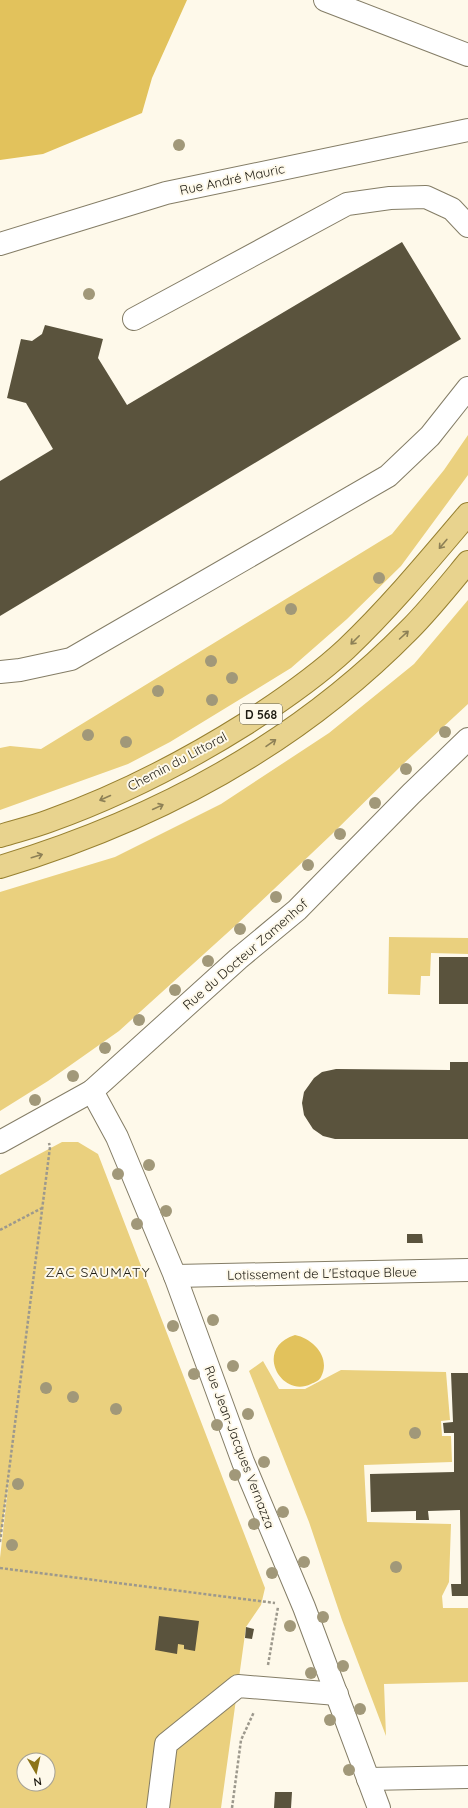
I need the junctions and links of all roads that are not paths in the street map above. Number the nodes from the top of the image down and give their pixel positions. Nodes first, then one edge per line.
1 (325, 0) edge
2 (468, 55) edge
3 (468, 130) edge
4 (468, 226) edge
5 (0, 244) edge
6 (134, 319) dead end
7 (468, 388) edge
8 (468, 514) edge
9 (468, 562) edge
10 (0, 672) edge
11 (468, 739) edge
12 (0, 836) edge
13 (0, 867) edge
14 (92, 1091) junction
15 (0, 1142) edge
16 (468, 1270) edge
17 (175, 1276) junction
18 (337, 1694) junction
19 (468, 1777) edge
20 (368, 1778) junction
21 (158, 1808) edge
22 (379, 1808) edge

1 - 2 street
3 - 5 street, Rue André Mauric
4 - 6 street
7 - 10 street
8 -> 12 main road, Chemin du Littoral / D 568
13 -> 9 main road, D 568
11 - 14 street, Rue du Docteur Zamenhof
14 - 15 street, Rue du Docteur Zamenhof
14 - 17 street, Rue Jean-Jacques Vernazza
16 - 17 street, Lotissement de L'Estaque Bleue
17 - 18 street, Rue Jean-Jacques Vernazza
18 - 20 street, Rue Jean-Jacques Vernazza
18 - 21 street
19 - 20 street
20 - 22 street, Rue Jean-Jacques Vernazza

